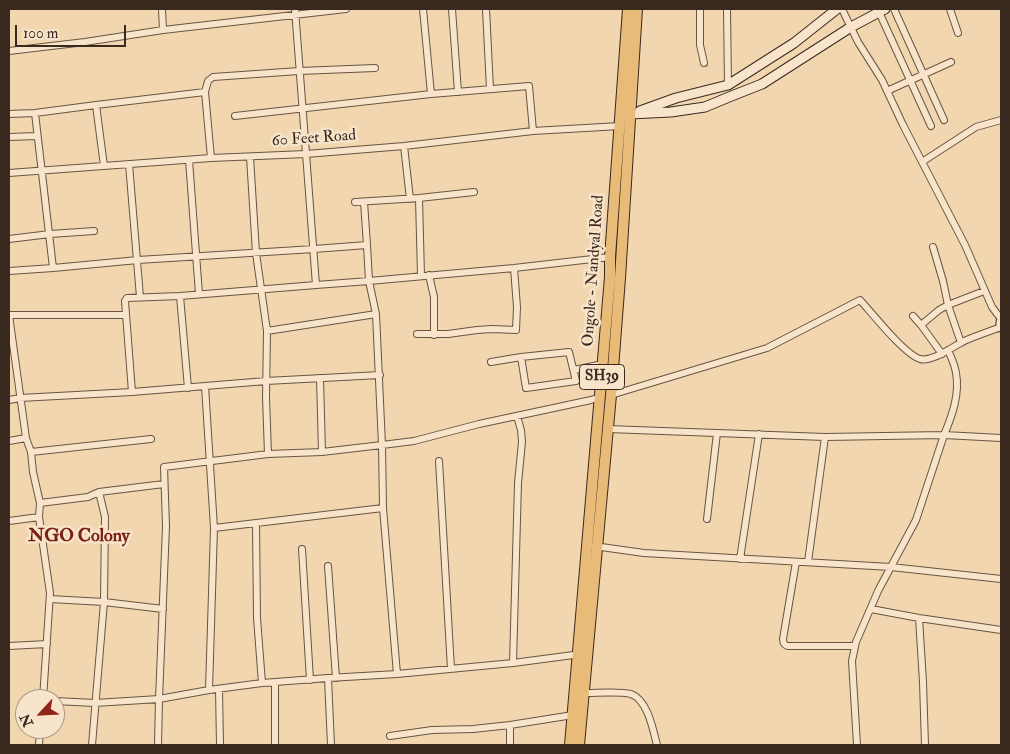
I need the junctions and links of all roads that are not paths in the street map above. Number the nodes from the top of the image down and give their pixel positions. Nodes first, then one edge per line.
1 (162, 9) edge
2 (346, 9) edge
3 (423, 9) edge
4 (452, 9) edge
5 (486, 9) edge
6 (628, 9) edge
7 (637, 9) edge
8 (700, 9) edge
9 (727, 9) edge
10 (837, 9) edge
11 (842, 9) edge
12 (894, 9) edge
13 (950, 9) edge
14 (882, 11) edge
15 (295, 12) edge
16 (851, 27) junction
17 (163, 30) junction
18 (958, 33) dead end
19 (9, 50) edge
20 (951, 62) dead end
21 (704, 63) dead end
22 (375, 68) dead end
23 (299, 71) junction
24 (923, 74) junction
25 (910, 80) junction
26 (728, 85) junction
27 (490, 89) junction
28 (887, 91) junction
29 (205, 92) junction
30 (458, 92) junction
31 (431, 94) junction
32 (96, 105) junction
33 (302, 108) junction
34 (35, 113) junction
35 (9, 114) edge
36 (625, 114) junction
37 (235, 116) dead end
38 (944, 120) dead end
39 (1001, 120) edge
40 (624, 126) junction
41 (931, 126) dead end
42 (533, 131) junction
43 (9, 136) edge
44 (37, 136) junction
45 (404, 146) junction
46 (306, 154) junction
47 (250, 157) junction
48 (211, 158) junction
49 (188, 160) junction
50 (922, 162) junction
51 (129, 164) junction
52 (104, 166) junction
53 (42, 171) junction
54 (9, 173) edge
55 (474, 192) dead end
56 (419, 198) junction
57 (410, 199) junction
58 (356, 202) dead end
59 (364, 202) junction
60 (94, 231) dead end
61 (50, 234) junction
62 (9, 239) edge
63 (367, 244) junction
64 (933, 247) dead end
65 (314, 249) junction
66 (256, 253) junction
67 (196, 256) junction
68 (610, 257) junction
69 (138, 260) junction
70 (53, 268) junction
71 (514, 268) junction
72 (9, 271) edge
73 (429, 275) junction
74 (421, 276) junction
75 (369, 281) junction
76 (316, 285) junction
77 (261, 290) junction
78 (984, 291) junction
79 (199, 294) junction
80 (180, 296) junction
81 (140, 297) junction
82 (948, 305) junction
83 (376, 314) junction
84 (9, 315) edge
85 (126, 315) junction
86 (913, 316) dead end
87 (1001, 320) edge
88 (920, 325) junction
89 (1001, 327) edge
90 (267, 331) junction
91 (416, 334) dead end
92 (434, 335) junction
93 (610, 336) junction
94 (962, 342) junction
95 (945, 352) junction
96 (521, 357) junction
97 (12, 360) edge
98 (491, 362) dead end
99 (603, 364) junction
100 (574, 370) junction
101 (380, 375) junction
102 (320, 378) junction
103 (266, 381) junction
104 (205, 386) junction
105 (188, 388) junction
106 (132, 392) junction
107 (611, 395) junction
108 (600, 397) junction
109 (20, 398) junction
110 (9, 400) edge
111 (517, 416) junction
112 (608, 428) junction
113 (718, 433) junction
114 (759, 434) junction
115 (944, 435) junction
116 (825, 437) junction
117 (26, 438) junction
118 (150, 438) dead end
119 (1001, 438) edge
120 (9, 441) edge
121 (382, 446) junction
122 (31, 452) junction
123 (322, 452) junction
124 (268, 454) junction
125 (210, 461) junction
126 (439, 461) dead end
127 (164, 484) junction
128 (99, 492) junction
129 (40, 503) junction
130 (383, 508) junction
131 (39, 517) junction
132 (707, 519) dead end
133 (9, 521) edge
134 (256, 523) junction
135 (214, 528) junction
136 (593, 546) junction
137 (302, 549) dead end
138 (740, 559) junction
139 (796, 562) junction
140 (808, 562) junction
141 (328, 566) dead end
142 (891, 567) junction
143 (1001, 579) edge
144 (50, 599) junction
145 (104, 602) junction
146 (163, 609) junction
147 (870, 609) junction
148 (919, 618) junction
149 (1001, 630) edge
150 (47, 644) junction
151 (9, 646) edge
152 (855, 646) junction
153 (583, 654) junction
154 (513, 663) junction
155 (451, 669) junction
156 (397, 674) junction
157 (328, 678) junction
158 (336, 678) junction
159 (310, 680) junction
160 (262, 683) junction
161 (275, 683) junction
162 (44, 689) edge
163 (219, 689) junction
164 (210, 690) junction
165 (584, 693) junction
166 (159, 699) junction
167 (65, 701) edge
168 (96, 703) junction
169 (573, 715) junction
170 (510, 725) junction
171 (390, 736) dead end
172 (92, 745) edge
173 (158, 745) edge
174 (220, 745) edge
175 (275, 745) edge
176 (331, 745) edge
177 (510, 745) edge
178 (570, 745) edge
179 (580, 745) edge
180 (657, 745) edge
181 (857, 745) edge
182 (925, 745) edge

1 - 17 street
2 - 15 street
3 - 31 street
4 - 30 street
5 - 27 street
6 - 36 main road, Ongole - Nandyal Road / SH39
7 - 36 main road, Ongole - Nandyal Road / SH39
8 - 21 street
9 - 26 street
10 - 26 street
11 - 16 street
12 - 24 street
13 - 18 street
14 - 16 street
14 - 25 street
15 - 17 street
15 - 23 street
16 - 28 street
16 - 36 street
17 - 19 street
20 - 24 street
22 - 23 street
23 - 29 street
23 - 33 street
24 - 25 street
24 - 38 street
25 - 28 street
25 - 41 street
26 - 36 street
27 - 30 street
27 - 42 street
28 - 50 street
29 - 32 street
29 - 48 street
30 - 31 street
31 - 33 street
32 - 34 street
32 - 52 street
33 - 37 street
33 - 46 street
34 - 35 street
34 - 44 street
36 - 40 main road, Ongole - Nandyal Road / SH39
39 - 50 street
40 - 42 street, 60 Feet Road
40 - 68 main road, Ongole - Nandyal Road / SH39
40 - 93 main road, Ongole - Nandyal Road / SH39
42 - 45 street, 60 Feet Road
43 - 44 street
44 - 53 street
45 - 46 street, 60 Feet Road
45 - 57 street
46 - 47 street, 60 Feet Road
46 - 65 street
47 - 48 street, 60 Feet Road
47 - 66 street
48 - 49 street, 60 Feet Road
49 - 51 street, 60 Feet Road
49 - 67 street
50 - 78 street
51 - 52 street, 60 Feet Road
51 - 69 street
52 - 53 street, 60 Feet Road
53 - 54 street, 60 Feet Road
53 - 61 street
55 - 56 street
56 - 57 street
56 - 74 street
57 - 59 street
58 - 59 street
59 - 63 street
60 - 61 street
61 - 62 street
61 - 70 street
63 - 65 street
63 - 75 street
64 - 82 street
65 - 66 street
65 - 76 street
66 - 67 street
66 - 77 street
67 - 69 street
67 - 79 street
68 - 71 street
68 - 93 main road, Ongole - Nandyal Road / SH39
69 - 70 street
69 - 81 street
70 - 72 street
71 - 73 street
71 - 92 street
73 - 74 street
73 - 92 street
74 - 75 street
75 - 76 street
75 - 83 street
76 - 77 street
77 - 79 street
77 - 90 street
78 - 82 street
78 - 87 street
79 - 80 street
80 - 81 street
80 - 105 street
81 - 85 street
82 - 88 street
82 - 94 street
83 - 90 street
83 - 101 street
84 - 85 street
84 - 97 street
85 - 106 street
86 - 88 street
87 - 89 street
88 - 95 street
89 - 94 street
90 - 103 street
91 - 92 street
93 - 99 main road, Ongole - Nandyal Road / SH39
93 - 107 main road, Ongole - Nandyal Road / SH39
94 - 95 street
95 - 107 street
95 - 115 street
96 - 98 street
96 - 100 street
96 - 100 street
97 - 109 street
99 - 100 street
99 - 108 main road, Ongole - Nandyal Road / SH39
101 - 102 street
101 - 121 street
102 - 103 street
102 - 123 street
103 - 104 street
103 - 124 street
104 - 105 street
104 - 125 street
105 - 106 street
106 - 109 street
107 - 112 main road, Ongole - Nandyal Road / SH39
108 - 111 street
108 - 136 main road, Ongole - Nandyal Road / SH39
109 - 110 street
109 - 117 street
111 - 121 street
111 - 154 street
112 - 113 street
112 - 136 main road, Ongole - Nandyal Road / SH39
113 - 114 street
113 - 132 street
114 - 116 street
114 - 138 street
115 - 116 street
115 - 119 street
115 - 142 street
116 - 140 street
117 - 120 street
117 - 122 street
118 - 122 street
121 - 123 street
121 - 130 street
122 - 129 street
123 - 124 street
124 - 125 street
125 - 127 street
125 - 135 street
126 - 155 street
127 - 128 street
127 - 146 street
128 - 129 street
128 - 145 street
129 - 131 street
130 - 134 street
130 - 156 street
131 - 133 street
131 - 144 street
134 - 135 street
134 - 160 street
135 - 164 street
136 - 138 street
136 - 153 main road, Ongole - Nandyal Road / SH39
137 - 159 street
138 - 139 street
139 - 140 street
139 - 152 street
140 - 142 street
141 - 158 street
142 - 143 street
142 - 147 street
144 - 145 street
144 - 150 street
145 - 146 street
145 - 168 street
146 - 166 street
147 - 148 street
147 - 152 street
148 - 149 street
148 - 182 street
150 - 151 street
150 - 162 street
152 - 181 street
153 - 154 street
153 - 165 main road, Ongole - Nandyal Road / SH39
153 - 169 main road, Ongole - Nandyal Road / SH39
154 - 155 street
155 - 156 street
156 - 158 street
157 - 158 street
157 - 159 street
157 - 176 street
159 - 161 street
160 - 161 street
160 - 163 street
161 - 175 street
163 - 164 street
163 - 174 street
164 - 166 street
165 - 179 main road, Ongole - Nandyal Road / SH39
165 - 180 street
166 - 168 street
166 - 173 street
167 - 168 street
168 - 172 street
169 - 170 street
169 - 178 main road, Ongole - Nandyal Road / SH39
170 - 171 street
170 - 177 street

